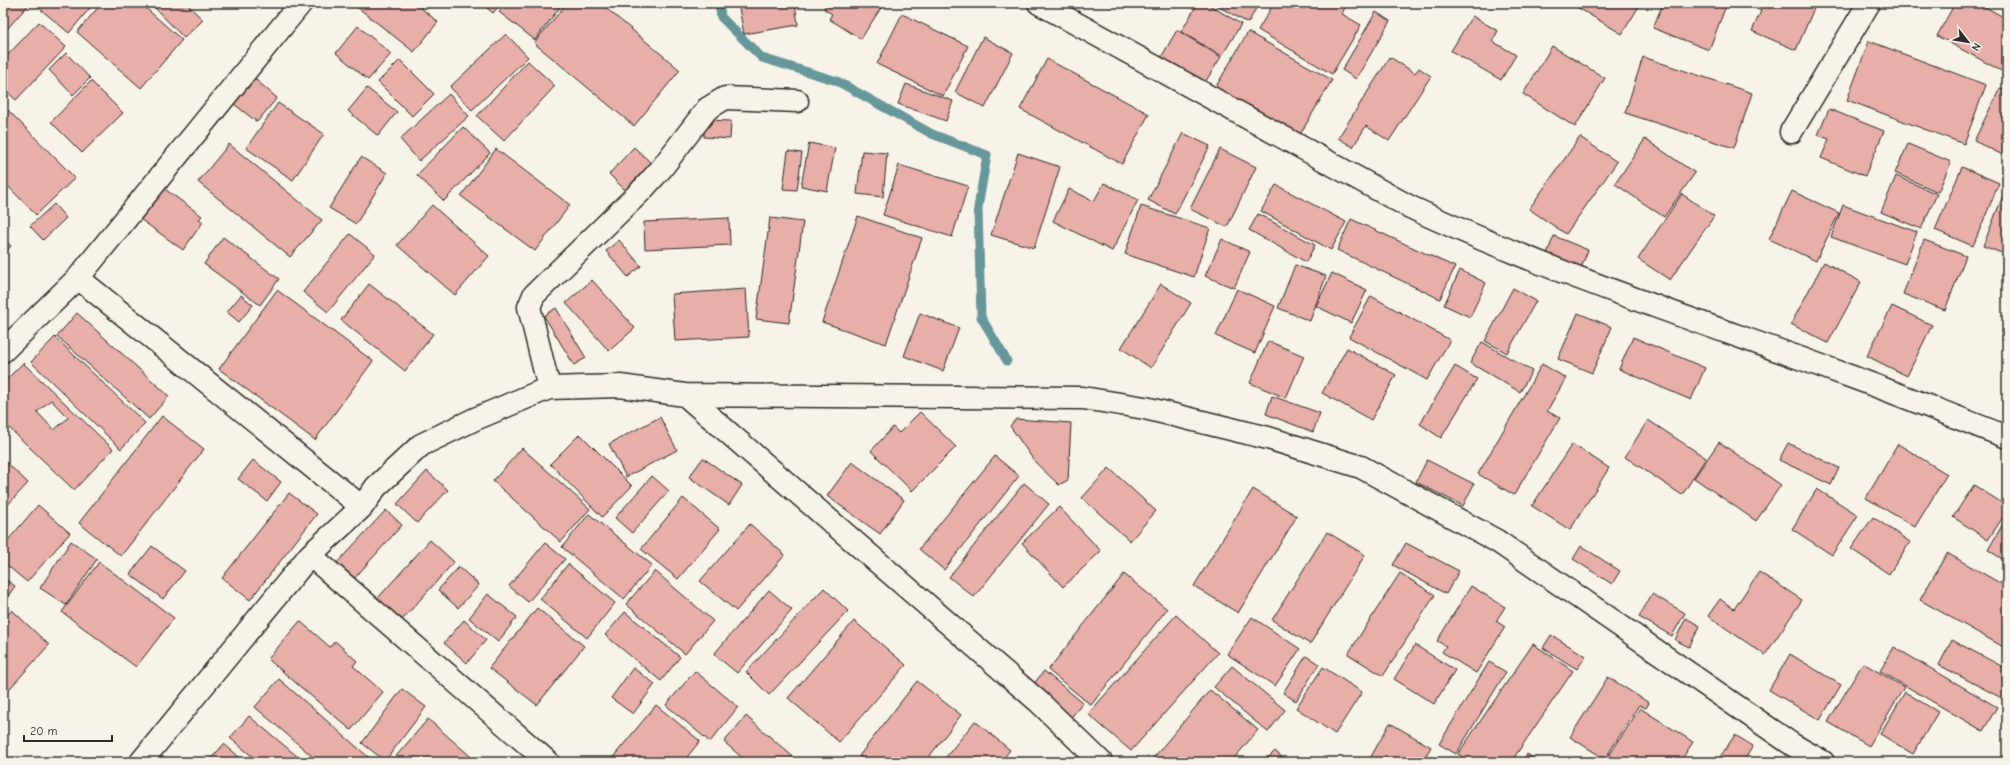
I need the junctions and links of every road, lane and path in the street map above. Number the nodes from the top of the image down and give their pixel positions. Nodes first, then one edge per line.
1 (301, 3) edge
2 (1039, 3) edge
3 (1869, 3) edge
4 (797, 101) dead end
5 (1791, 132) dead end
6 (78, 278) junction
7 (3, 351) edge
8 (549, 388) junction
9 (685, 395) junction
10 (2007, 437) edge
11 (362, 507) junction
12 (310, 555) junction
13 (140, 762) edge
14 (548, 762) edge
15 (1101, 762) edge
16 (1823, 762) edge

1 - 6 street
2 - 10 street
3 - 5 street
4 - 8 street
6 - 7 street
6 - 11 street
8 - 9 street
8 - 11 street
9 - 15 street
9 - 16 street
11 - 12 street
12 - 13 street
12 - 14 street

